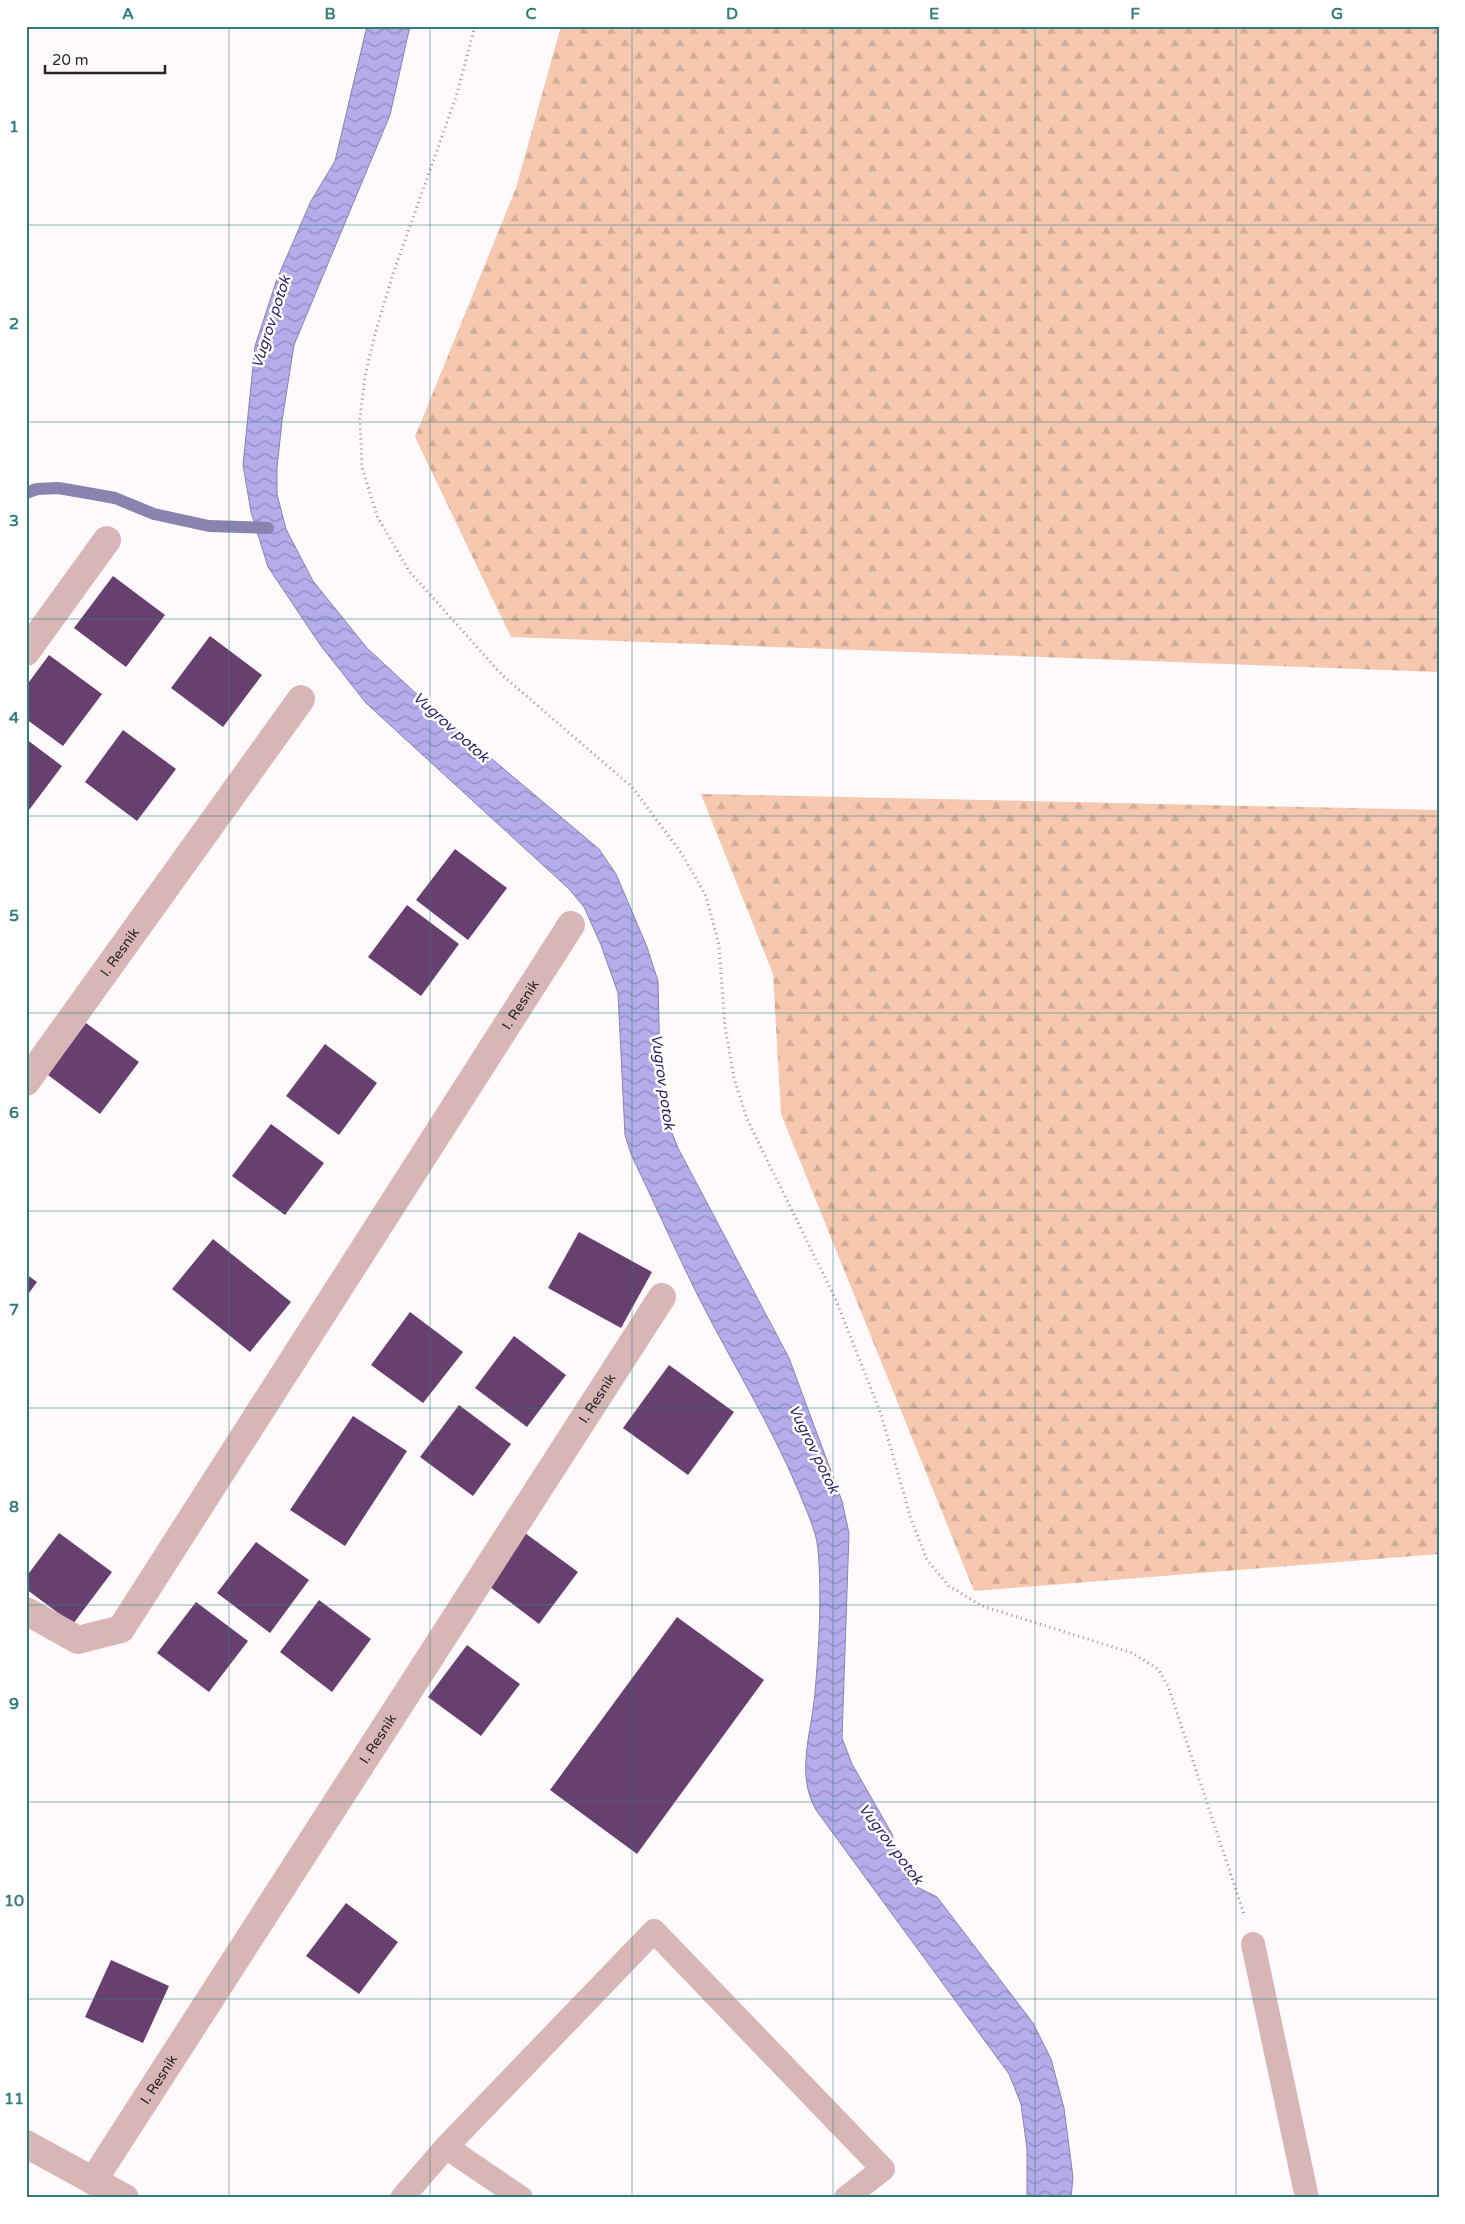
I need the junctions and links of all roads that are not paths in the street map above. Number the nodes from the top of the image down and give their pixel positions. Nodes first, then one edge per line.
1 (107, 540) dead end
2 (26, 652) edge
3 (301, 699) dead end
4 (571, 925) dead end
5 (26, 1082) edge
6 (662, 1297) dead end
7 (26, 1611) edge
8 (1253, 1944) road end
9 (446, 2146) junction
10 (28, 2148) edge
11 (94, 2181) junction
12 (125, 2198) edge
13 (402, 2198) edge
14 (520, 2198) edge
15 (846, 2198) edge
16 (1307, 2198) edge

1 - 2 street
3 - 5 street, I. Resnik
4 - 7 street, I. Resnik
6 - 11 street, I. Resnik
8 - 16 lane
9 - 13 lane
9 - 14 lane
9 - 15 lane
10 - 11 street
11 - 12 street

